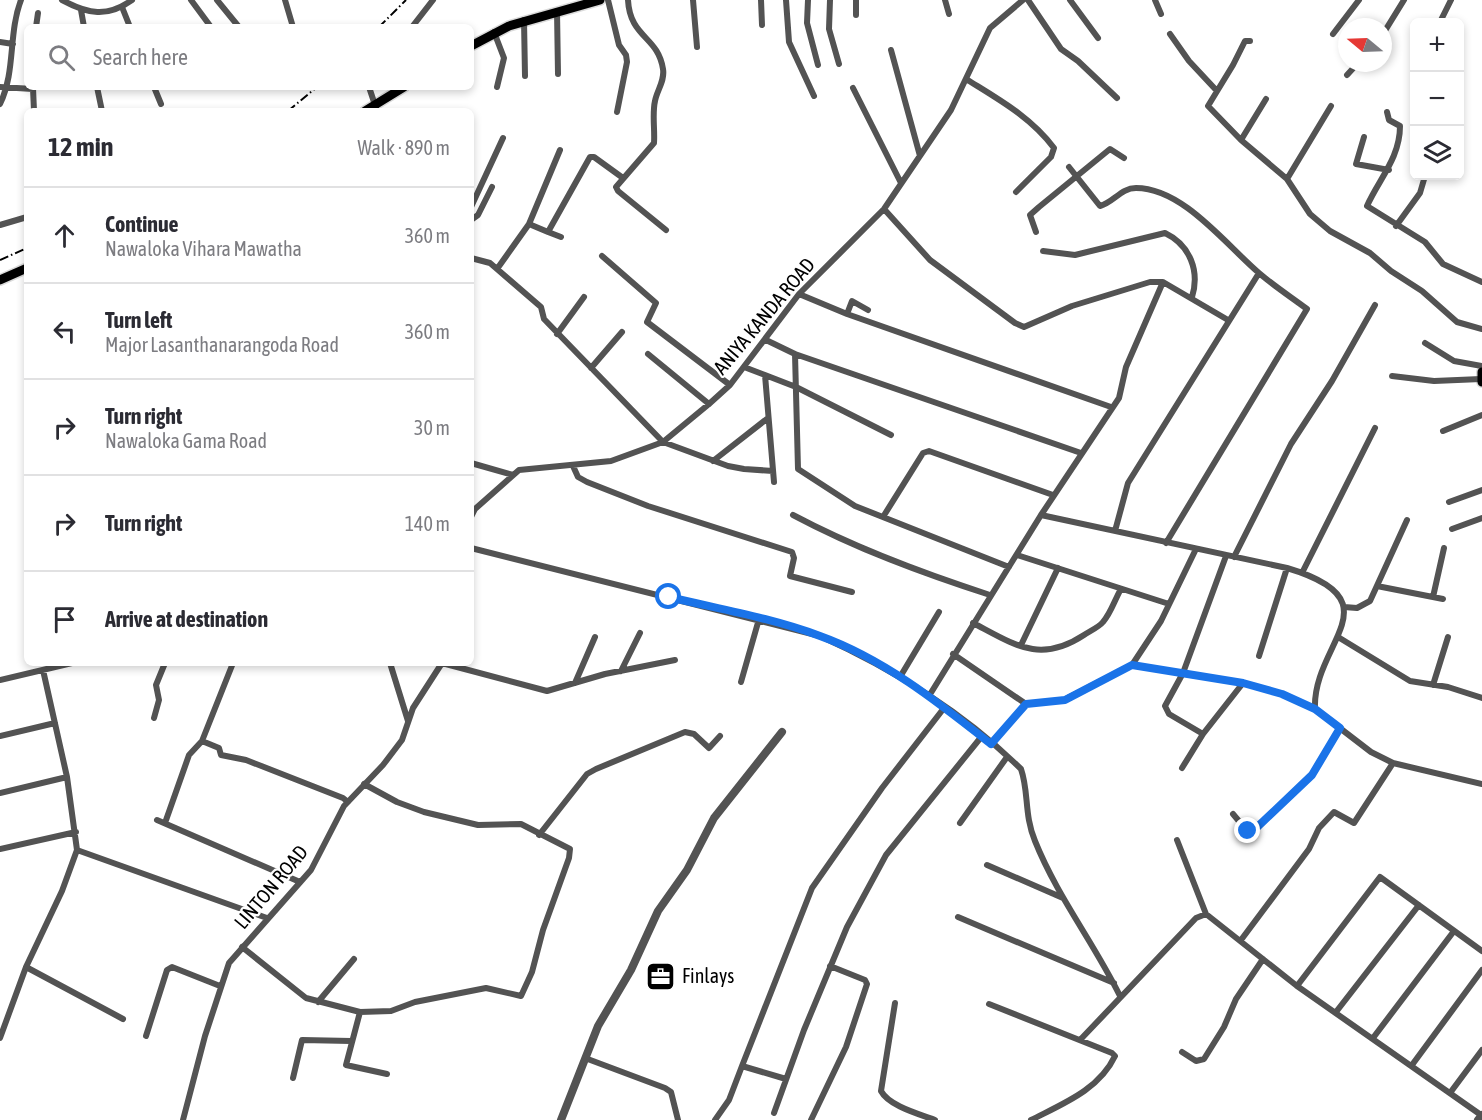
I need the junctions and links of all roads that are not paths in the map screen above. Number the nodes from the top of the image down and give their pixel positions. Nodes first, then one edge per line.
1 (21, 0) edge
2 (62, 0) edge
3 (132, 0) edge
4 (191, 0) edge
5 (217, 0) edge
6 (285, 0) edge
7 (433, 0) edge
8 (600, 0) edge
9 (608, 0) edge
10 (628, 0) edge
11 (693, 0) edge
12 (761, 0) edge
13 (786, 0) edge
14 (808, 0) edge
15 (830, 0) edge
16 (856, 0) edge
17 (945, 0) edge
18 (1023, 0) edge
19 (1028, 0) edge
20 (1070, 0) edge
21 (1155, 0) edge
22 (1359, 0) edge
23 (1404, 0) edge
24 (1451, 0) edge
25 (122, 7) junction
26 (81, 10) junction
27 (557, 10) junction
28 (38, 13) dead end
29 (949, 14) dead end
30 (1161, 14) dead end
31 (856, 15) dead end
32 (1442, 18) edge
33 (1392, 19) edge
34 (524, 20) junction
35 (36, 24) edge
36 (83, 24) edge
37 (129, 24) edge
38 (209, 24) edge
39 (237, 24) edge
40 (292, 24) edge
41 (414, 24) edge
42 (762, 25) dead end
43 (494, 32) junction
44 (1170, 34) dead end
45 (1333, 34) dead end
46 (1098, 38) dead end
47 (1250, 40) dead end
48 (0, 42) edge
49 (13, 44) junction
50 (474, 44) edge
51 (696, 47) dead end
52 (891, 50) dead end
53 (839, 64) dead end
54 (818, 65) dead end
55 (1350, 72) edge
56 (558, 74) dead end
57 (1347, 75) dead end
58 (525, 76) dead end
59 (966, 79) junction
60 (0, 87) edge
61 (8, 87) junction
62 (497, 87) dead end
63 (24, 88) edge
64 (853, 88) dead end
65 (33, 90) edge
66 (98, 90) edge
67 (155, 90) edge
68 (370, 90) edge
69 (400, 90) edge
70 (1217, 91) junction
71 (814, 96) dead end
72 (1117, 98) dead end
73 (1266, 99) dead end
74 (0, 104) edge
75 (161, 104) dead end
76 (1331, 106) dead end
77 (34, 108) edge
78 (101, 108) edge
79 (377, 108) edge
80 (617, 112) dead end
81 (1387, 112) dead end
82 (1364, 137) dead end
83 (504, 138) dead end
84 (1241, 140) junction
85 (560, 150) dead end
86 (920, 156) junction
87 (1124, 158) dead end
88 (1069, 166) dead end
89 (1389, 170) junction
90 (1078, 177) junction
91 (623, 178) junction
92 (1287, 179) junction
93 (1424, 180) edge
94 (901, 183) junction
95 (492, 187) dead end
96 (1016, 192) dead end
97 (474, 201) edge
98 (884, 209) junction
99 (474, 218) edge
100 (24, 219) edge
101 (529, 224) junction
102 (0, 225) edge
103 (1396, 226) junction
104 (666, 230) dead end
105 (548, 232) junction
106 (1036, 232) dead end
107 (561, 237) dead end
108 (1043, 251) dead end
109 (602, 256) dead end
110 (474, 259) edge
111 (24, 269) edge
112 (497, 269) junction
113 (1259, 273) junction
114 (0, 280) edge
115 (1163, 282) junction
116 (1482, 282) edge
117 (799, 294) junction
118 (584, 297) dead end
119 (1192, 297) junction
120 (1375, 305) dead end
121 (868, 310) dead end
122 (847, 314) junction
123 (1228, 320) junction
124 (1482, 329) edge
125 (622, 332) dead end
126 (557, 334) junction
127 (766, 340) junction
128 (1425, 343) dead end
129 (648, 354) dead end
130 (795, 354) junction
131 (1482, 366) edge
132 (744, 367) junction
133 (591, 368) junction
134 (1482, 372) edge
135 (765, 375) junction
136 (1392, 376) dead end
137 (1482, 380) edge
138 (730, 385) junction
139 (796, 387) junction
140 (709, 404) junction
141 (1111, 408) junction
142 (1482, 416) edge
143 (768, 418) junction
144 (1375, 429) dead end
145 (1443, 431) dead end
146 (891, 435) dead end
147 (663, 442) junction
148 (1081, 453) junction
149 (713, 461) junction
150 (474, 464) edge
151 (573, 466) junction
152 (773, 471) junction
153 (513, 475) junction
154 (774, 482) dead end
155 (1482, 490) edge
156 (1053, 495) junction
157 (1449, 502) dead end
158 (474, 511) edge
159 (793, 515) dead end
160 (1041, 515) junction
161 (883, 517) junction
162 (1482, 518) edge
163 (1407, 520) dead end
164 (1452, 529) dead end
165 (1115, 531) junction
166 (1166, 543) junction
167 (1444, 548) dead end
168 (474, 549) edge
169 (1195, 551) junction
170 (1017, 555) junction
171 (1230, 556) junction
172 (1009, 567) junction
173 (1058, 568) junction
174 (1287, 568) junction
175 (1302, 573) junction
176 (1377, 586) junction
177 (1121, 589) junction
178 (852, 592) dead end
179 (990, 595) junction
180 (1433, 597) junction
181 (1443, 599) dead end
182 (1169, 604) junction
183 (1344, 607) junction
184 (939, 612) dead end
185 (759, 619) junction
186 (973, 623) junction
187 (640, 633) dead end
188 (1448, 636) dead end
189 (595, 637) dead end
190 (1338, 637) junction
191 (1021, 645) junction
192 (953, 654) junction
193 (1259, 656) dead end
194 (675, 660) dead end
195 (1132, 665) junction
196 (60, 666) edge
197 (164, 666) edge
198 (232, 666) edge
199 (391, 666) edge
200 (440, 666) edge
201 (453, 666) edge
202 (43, 670) junction
203 (621, 671) junction
204 (1183, 673) junction
205 (900, 677) junction
206 (0, 680) edge
207 (741, 682) dead end
208 (575, 683) junction
209 (1243, 683) junction
210 (1433, 685) junction
211 (929, 696) junction
212 (1482, 698) edge
213 (1026, 704) junction
214 (944, 708) junction
215 (1315, 709) junction
216 (154, 718) dead end
217 (408, 721) junction
218 (55, 723) junction
219 (1340, 728) junction
220 (782, 732) dead end
221 (1203, 734) junction
222 (0, 736) edge
223 (720, 736) dead end
224 (982, 736) junction
225 (202, 741) junction
226 (991, 744) junction
227 (1007, 757) junction
228 (1393, 763) junction
229 (1182, 768) dead end
230 (67, 777) junction
231 (364, 784) junction
232 (1482, 784) edge
233 (0, 793) edge
234 (348, 802) junction
235 (1233, 814) dead end
236 (157, 820) dead end
237 (165, 823) junction
238 (960, 823) dead end
239 (76, 832) junction
240 (539, 835) junction
241 (1177, 840) dead end
242 (0, 849) edge
243 (77, 850) junction
244 (987, 865) dead end
245 (300, 882) junction
246 (1063, 898) junction
247 (1419, 905) junction
248 (1206, 914) junction
249 (958, 916) dead end
250 (267, 918) junction
251 (1454, 931) junction
252 (1241, 940) junction
253 (242, 947) junction
254 (1482, 951) edge
255 (354, 959) dead end
256 (1263, 959) junction
257 (830, 966) junction
258 (26, 967) junction
259 (1482, 970) edge
260 (1114, 983) junction
261 (220, 986) junction
262 (1297, 986) junction
263 (1120, 996) junction
264 (318, 1002) junction
265 (895, 1003) dead end
266 (989, 1004) dead end
267 (360, 1012) junction
268 (1336, 1012) junction
269 (123, 1019) dead end
270 (146, 1036) dead end
271 (0, 1038) edge
272 (1373, 1038) junction
273 (1080, 1040) junction
274 (351, 1041) junction
275 (1482, 1050) edge
276 (1182, 1053) dead end
277 (585, 1058) junction
278 (1412, 1065) junction
279 (742, 1066) junction
280 (387, 1074) dead end
281 (293, 1078) dead end
282 (786, 1079) junction
283 (1450, 1093) junction
284 (774, 1113) dead end
285 (1482, 1115) edge
286 (183, 1120) edge
287 (561, 1120) edge
288 (678, 1120) edge
289 (715, 1120) edge
290 (810, 1120) edge
291 (935, 1120) edge
292 (1031, 1120) edge
293 (1478, 1120) edge

1 - 49 street
2 - 26 street
3 - 25 street
4 - 38 street
5 - 39 street
6 - 40 street
7 - 41 street
8 - 27 main road
9 - 80 street
10 - 91 street
11 - 51 street
12 - 42 street
13 - 71 street
14 - 54 street
15 - 53 street
16 - 31 street
17 - 29 street
18 - 59 street, ANIYA KANDA ROAD
19 - 72 street
20 - 46 street
21 - 30 street
22 - 45 street
23 - 33 street
24 - 32 street
25 - 26 street
25 - 37 street
26 - 36 street
27 - 34 main road
27 - 56 street
28 - 35 street
34 - 43 main road
34 - 58 street
43 - 50 main road
43 - 62 street
44 - 70 street
47 - 70 street
48 - 49 street
49 - 61 street
52 - 86 street
55 - 57 street
59 - 86 street, ANIYA KANDA ROAD
59 - 96 street
60 - 61 street
61 - 63 street
61 - 74 street
64 - 94 street
65 - 77 street
66 - 78 street
67 - 75 street
68 - 79 street
69 - 79 main road
70 - 84 street
73 - 84 street
76 - 92 street
81 - 89 street
82 - 89 street
83 - 97 street
84 - 92 street
85 - 101 street
86 - 94 street, ANIYA KANDA ROAD
87 - 90 street
88 - 90 street
89 - 103 street
90 - 106 street
90 - 113 street
91 - 104 street
91 - 105 street
92 - 124 street
93 - 103 street
94 - 98 street, ANIYA KANDA ROAD
95 - 99 street
98 - 115 street
98 - 117 street, ANIYA KANDA ROAD
100 - 102 street
101 - 105 street
101 - 112 street
103 - 116 street
105 - 107 street
108 - 119 street
109 - 138 street
110 - 112 street
111 - 114 main road
112 - 126 street
113 - 123 street
113 - 166 street
115 - 119 street
115 - 141 street
117 - 122 street
117 - 127 street, ANIYA KANDA ROAD
118 - 126 street
119 - 123 street
120 - 171 street
121 - 122 street
122 - 141 street
123 - 165 street
125 - 133 street
126 - 133 street
127 - 130 street
127 - 132 street, ANIYA KANDA ROAD
128 - 131 street
129 - 140 street
130 - 139 street
130 - 148 street
132 - 135 street
132 - 138 street, ANIYA KANDA ROAD
133 - 147 street
134 - 137 main road
135 - 139 street
135 - 143 street
136 - 137 street
138 - 140 street, ANIYA KANDA ROAD
139 - 146 street
139 - 161 street
140 - 147 street, ANIYA KANDA ROAD
141 - 148 street
142 - 145 street
143 - 149 street
143 - 152 street
144 - 175 street
147 - 149 street
147 - 151 street, ANIYA KANDA ROAD
148 - 156 street
149 - 152 street
150 - 153 street
151 - 153 street, ANIYA KANDA ROAD
151 - 178 street
152 - 154 street
153 - 158 street, ANIYA KANDA ROAD
155 - 157 street
156 - 160 street
156 - 161 street
159 - 179 street
160 - 165 street
160 - 170 street
161 - 172 street
162 - 164 street
163 - 176 street
165 - 166 street
166 - 169 street
167 - 180 street
168 - 185 street
169 - 171 street
169 - 182 street
170 - 172 street
170 - 173 street
171 - 174 street
171 - 204 street
172 - 179 street
173 - 177 street
173 - 191 street
174 - 175 street
174 - 193 street
175 - 183 street
176 - 180 street
176 - 183 street
177 - 182 street
177 - 191 street
179 - 186 street
180 - 181 street
182 - 195 street
183 - 190 street
184 - 205 street
185 - 205 street
185 - 207 street
186 - 191 street
186 - 192 street
187 - 203 street
188 - 210 street
189 - 208 street
190 - 210 street
190 - 215 street
192 - 211 street
192 - 213 street
194 - 203 street
195 - 204 street
195 - 213 street
196 - 202 street
197 - 216 street
198 - 225 street
199 - 217 street
200 - 217 street, LINTON ROAD
201 - 208 street
202 - 206 street
202 - 218 street
203 - 208 street
204 - 209 street
204 - 221 street
205 - 211 street
209 - 215 street
209 - 221 street
210 - 212 street
211 - 214 street
213 - 226 street
214 - 224 street
214 - 279 street
215 - 219 street
217 - 231 street, LINTON ROAD
218 - 222 street
218 - 230 street
219 - 228 street
219 - 235 street
220 - 277 street
221 - 229 street
223 - 240 street
224 - 226 street
224 - 257 street
225 - 234 street
225 - 237 street
226 - 227 street
227 - 238 street
227 - 246 street
228 - 232 street
228 - 252 street
230 - 233 street
230 - 239 street
231 - 234 street, LINTON ROAD
231 - 240 street
234 - 245 street, LINTON ROAD
236 - 237 street
237 - 245 street
239 - 242 street
239 - 243 street
240 - 267 street
241 - 248 street
243 - 250 street
243 - 258 street
244 - 246 street
245 - 250 street, LINTON ROAD
246 - 260 street
247 - 251 street
247 - 262 street
247 - 268 street
248 - 252 street
248 - 263 street
249 - 260 street
250 - 253 street, LINTON ROAD
251 - 254 street
251 - 272 street
252 - 256 street
253 - 261 street, LINTON ROAD
253 - 264 street
255 - 264 street
256 - 262 street
256 - 276 street
257 - 282 street
257 - 290 street
258 - 269 street
258 - 271 street
259 - 278 street
260 - 263 street
261 - 270 street
261 - 286 street, LINTON ROAD
262 - 268 street
263 - 273 street
264 - 267 street
265 - 291 street
266 - 273 street
267 - 274 street
268 - 272 street
272 - 278 street
273 - 292 street
274 - 280 street
274 - 281 street
275 - 283 street
277 - 287 street
277 - 288 street
278 - 283 street
279 - 282 street
279 - 289 street
282 - 284 street
283 - 285 street
285 - 293 street

